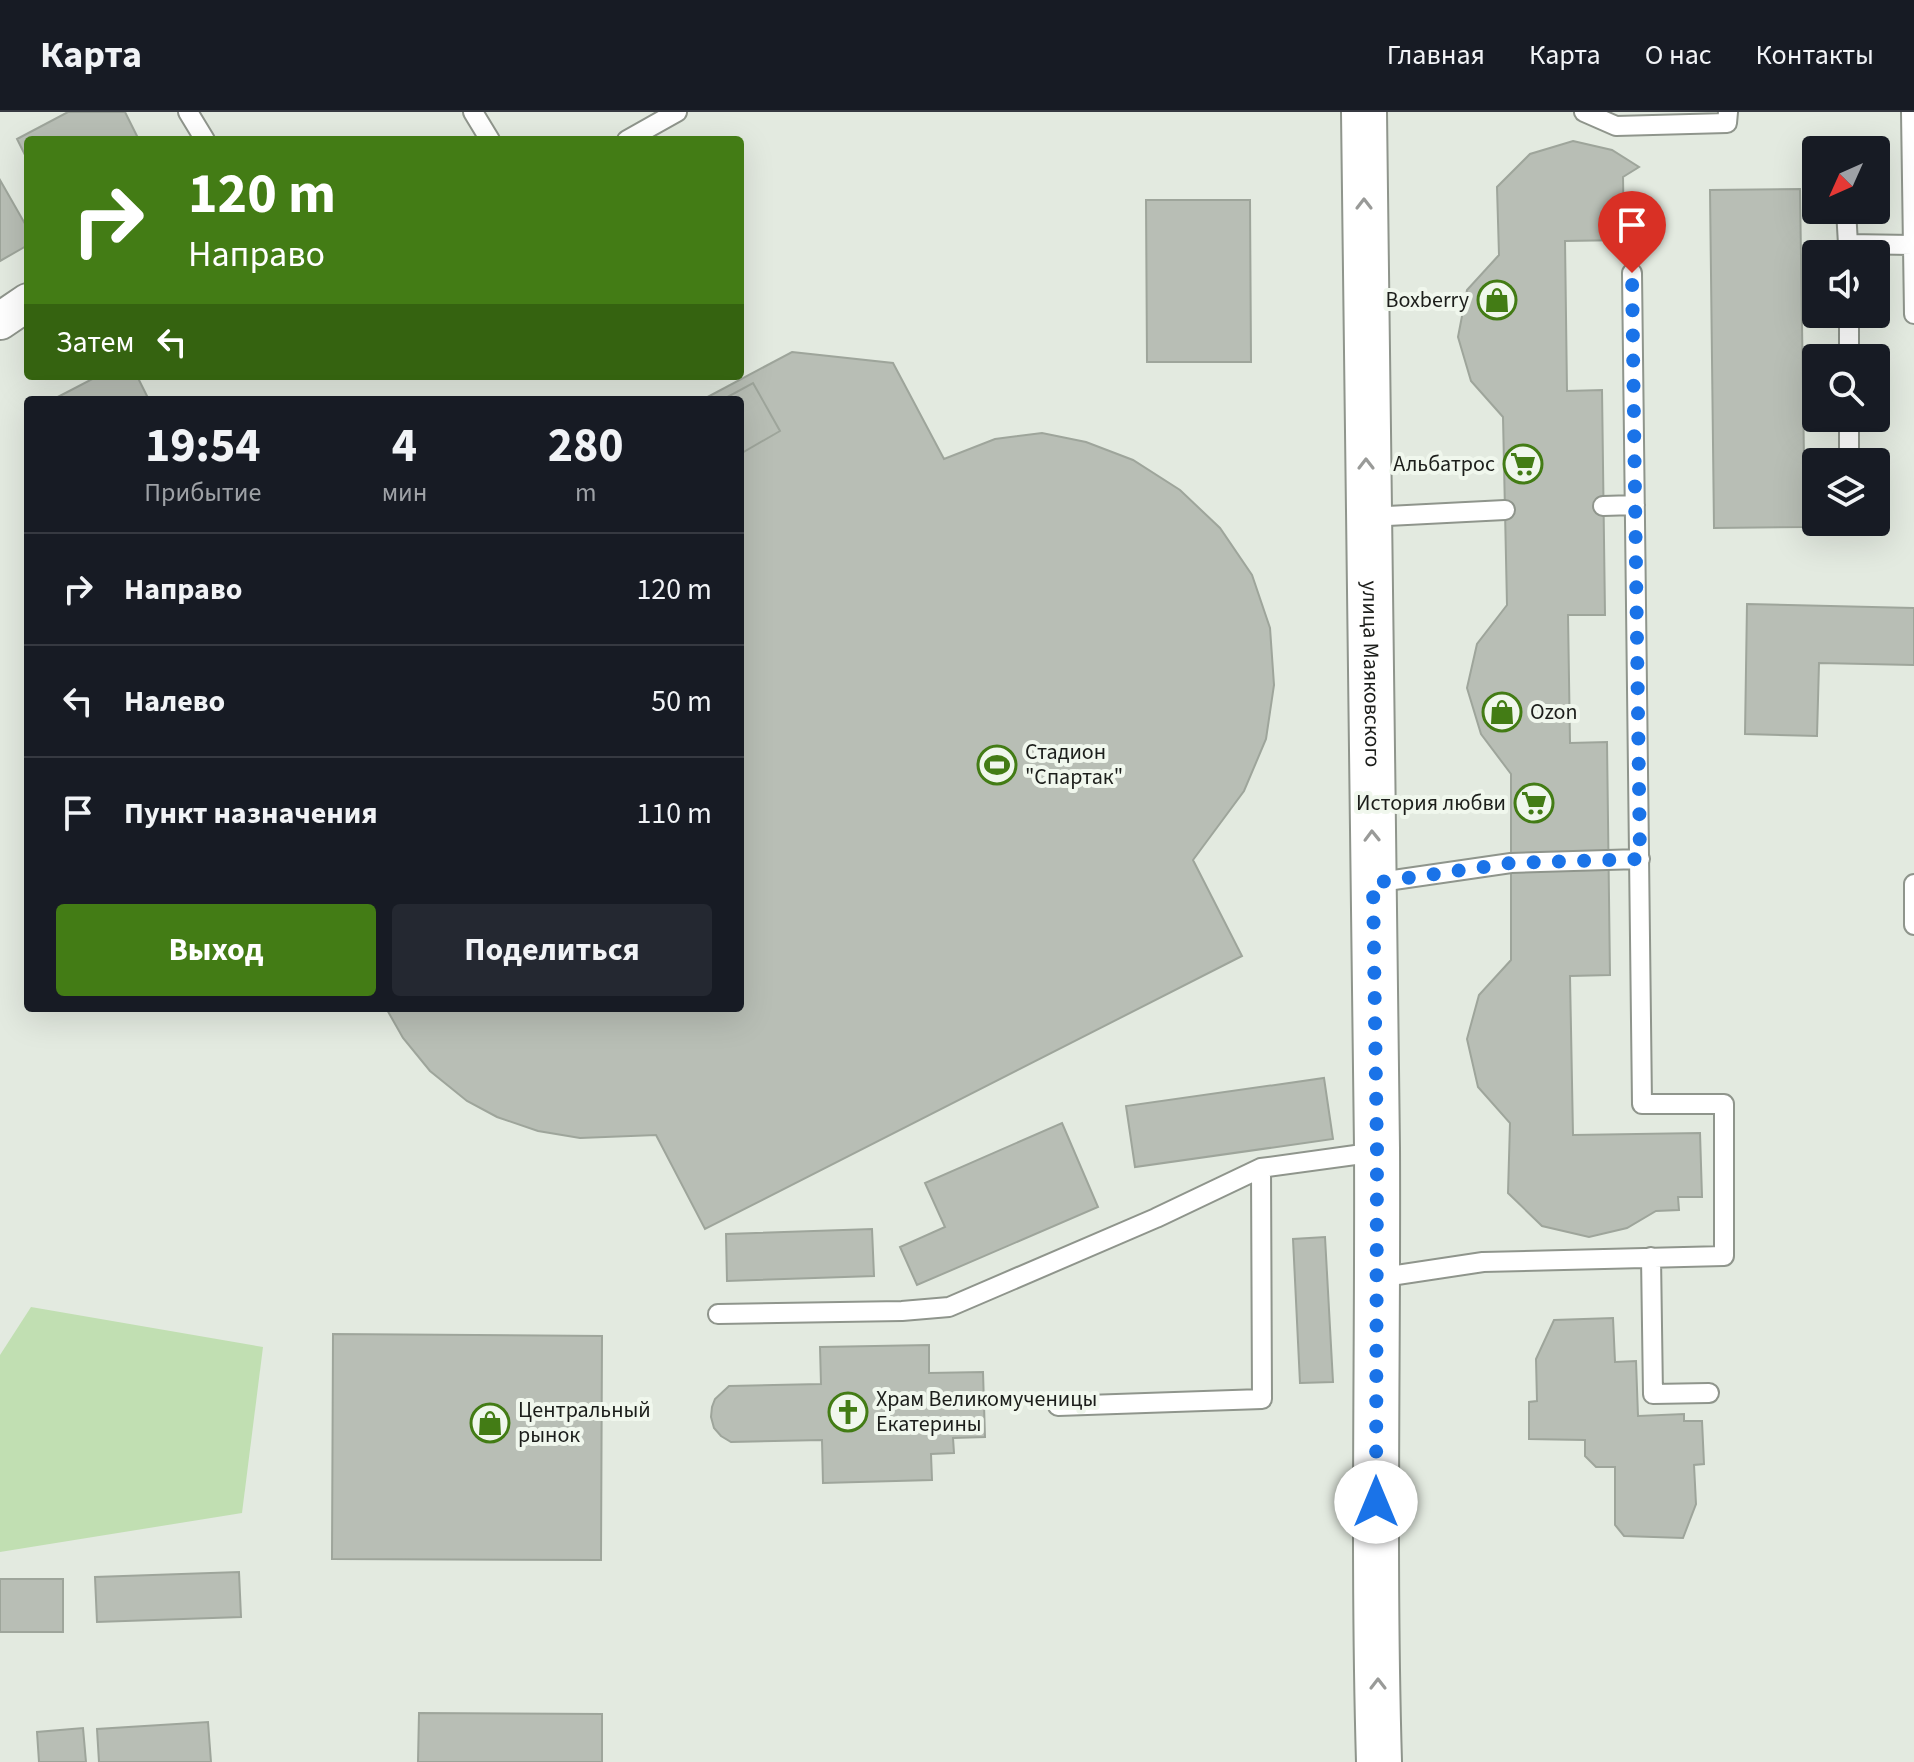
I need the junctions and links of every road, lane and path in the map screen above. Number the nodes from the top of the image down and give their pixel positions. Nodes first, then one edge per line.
1 (188, 112) edge
2 (473, 112) edge
3 (677, 112) edge
4 (1364, 112) edge
5 (1584, 112) edge
6 (1728, 112) edge
7 (1911, 112) edge
8 (203, 136) edge
9 (488, 136) edge
10 (634, 136) edge
11 (1912, 245) edge
12 (1890, 246) edge
13 (1632, 273) dead end
14 (24, 305) edge
15 (1914, 314) edge
16 (0, 321) edge
17 (1635, 505) junction
18 (1603, 506) dead end
19 (1505, 510) dead end
20 (1367, 517) junction
21 (1640, 859) junction
22 (1373, 883) junction
23 (1914, 884) edge
24 (1914, 925) edge
25 (1377, 1152) junction
26 (1261, 1168) junction
27 (1651, 1257) junction
28 (1375, 1279) junction
29 (718, 1314) dead end
30 (1709, 1393) dead end
31 (1058, 1406) dead end
32 (1379, 1762) edge

1 - 8 lane
2 - 9 lane
3 - 10 lane
20 -> 4 street, улица Маяковского
5 - 6 lane
7 - 11 lane
11 - 12 lane
11 - 15 lane
13 - 17 lane
14 - 16 street
17 - 18 lane
17 - 21 lane
19 - 20 lane
22 -> 20 street, улица Маяковского
21 - 22 lane
21 - 27 lane
22 - 25 street, улица Маяковского
23 - 24 lane
25 - 26 lane
25 - 28 street, улица Маяковского
26 - 29 lane
26 - 31 lane
27 - 28 lane
27 - 30 lane
32 -> 28 street, улица Маяковского

